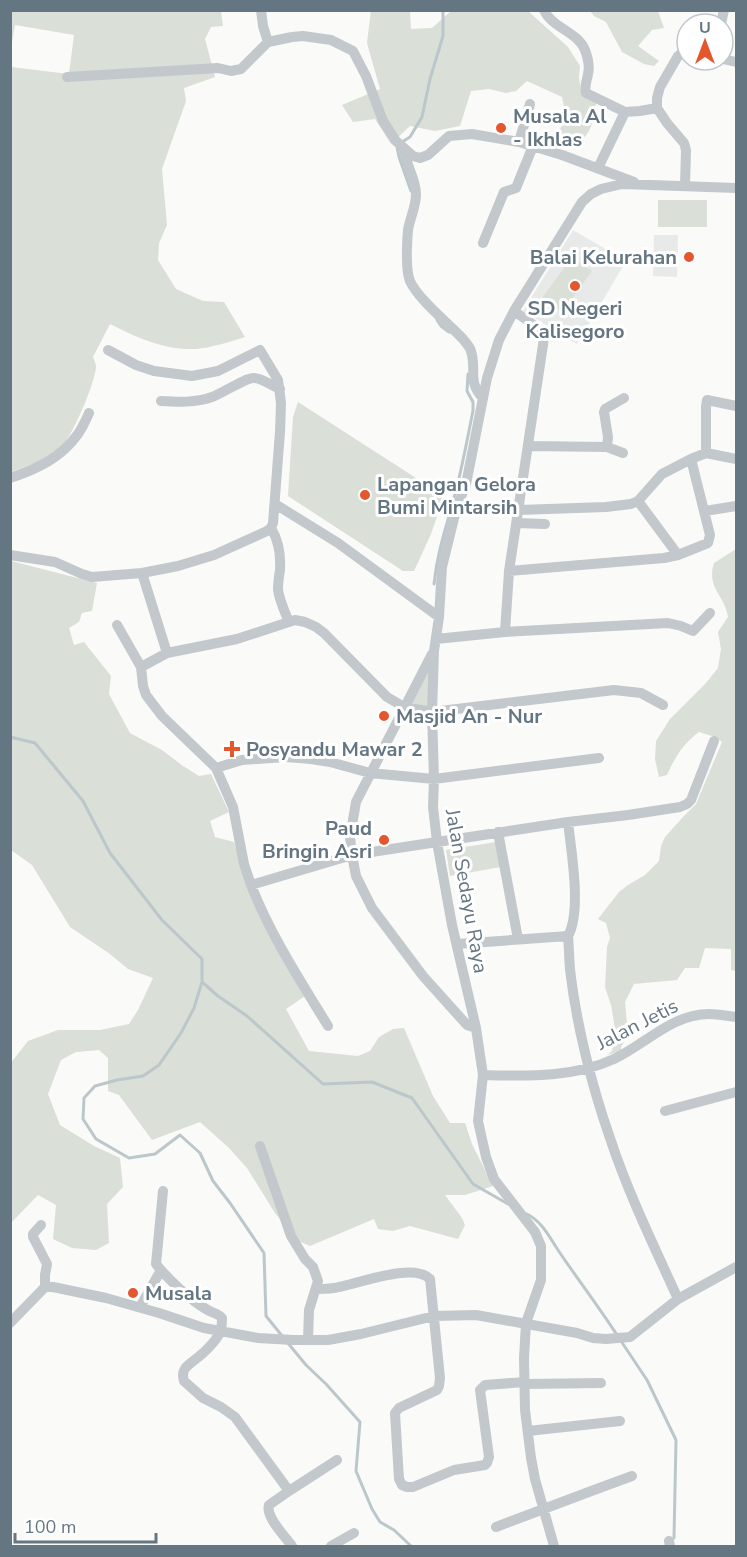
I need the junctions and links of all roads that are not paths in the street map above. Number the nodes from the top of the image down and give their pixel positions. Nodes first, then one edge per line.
1 (261, 10) edge
2 (544, 10) edge
3 (725, 10) edge
4 (736, 12) edge
5 (268, 42) junction
6 (675, 61) edge
7 (67, 77) dead end
8 (530, 104) dead end
9 (657, 108) junction
10 (625, 111) junction
11 (519, 142) junction
12 (401, 146) junction
13 (533, 146) junction
14 (601, 169) junction
15 (640, 184) junction
16 (685, 186) junction
17 (607, 187) junction
18 (736, 188) edge
19 (483, 243) dead end
20 (514, 310) junction
21 (108, 350) dead end
22 (280, 389) junction
23 (483, 398) junction
24 (624, 398) dead end
25 (160, 401) dead end
26 (736, 406) edge
27 (89, 413) dead end
28 (528, 446) junction
29 (607, 447) junction
30 (623, 453) dead end
31 (706, 453) junction
32 (691, 459) junction
33 (736, 459) edge
34 (10, 478) edge
35 (638, 501) junction
36 (275, 504) junction
37 (736, 506) edge
38 (519, 510) junction
39 (705, 512) junction
40 (517, 523) junction
41 (545, 524) dead end
42 (271, 528) junction
43 (10, 555) edge
44 (678, 555) junction
45 (509, 571) junction
46 (142, 573) junction
47 (710, 613) dead end
48 (439, 617) junction
49 (290, 622) junction
50 (117, 625) dead end
51 (505, 632) junction
52 (436, 639) junction
53 (434, 651) junction
54 (167, 653) junction
55 (141, 667) junction
56 (663, 705) dead end
57 (404, 707) junction
58 (432, 712) junction
59 (714, 741) dead end
60 (599, 758) dead end
61 (216, 768) junction
62 (370, 773) junction
63 (434, 779) junction
64 (567, 822) junction
65 (498, 832) junction
66 (437, 842) junction
67 (352, 855) junction
68 (251, 885) junction
69 (568, 936) junction
70 (518, 939) junction
71 (457, 944) junction
72 (736, 1017) edge
73 (328, 1026) dead end
74 (476, 1028) junction
75 (589, 1068) junction
76 (483, 1075) junction
77 (736, 1092) edge
78 (664, 1111) dead end
79 (260, 1146) dead end
80 (163, 1191) dead end
81 (41, 1225) dead end
82 (736, 1267) edge
83 (161, 1270) junction
84 (45, 1287) junction
85 (316, 1289) junction
86 (678, 1299) junction
87 (140, 1307) junction
88 (434, 1316) junction
89 (10, 1323) edge
90 (526, 1323) junction
91 (221, 1332) junction
92 (308, 1340) junction
93 (525, 1383) junction
94 (602, 1383) dead end
95 (620, 1420) dead end
96 (528, 1431) junction
97 (337, 1460) dead end
98 (632, 1476) dead end
99 (289, 1491) junction
100 (543, 1509) junction
101 (496, 1527) dead end
102 (354, 1533) dead end
103 (292, 1546) edge
104 (331, 1546) edge
105 (554, 1546) edge

1 - 5 street
2 - 10 street
3 - 4 street
5 - 7 street
5 - 12 street
6 - 9 street
8 - 11 street
9 - 10 street
9 - 16 street
10 - 14 street
11 - 12 street
11 - 13 street
12 - 23 street
13 - 14 street
13 - 19 street
14 - 15 street
14 - 17 street
15 - 16 street
15 - 17 street
16 - 18 street
17 - 20 street, Jalan Sedayu Raya
20 - 23 street, Jalan Sedayu Raya
20 - 28 street
21 - 22 street
22 - 25 street
22 - 36 street
23 - 48 street, Jalan Sedayu Raya
24 - 29 street
26 - 31 street
27 - 34 street
28 - 29 street
28 - 38 street
29 - 30 street
31 - 32 street
31 - 33 street
32 - 35 street
32 - 39 street
35 - 38 street
35 - 44 street
36 - 42 street
36 - 48 street
37 - 39 street
38 - 40 street
39 - 44 street
40 - 41 street
40 - 45 street
42 - 46 street
42 - 49 street
43 - 46 street
44 - 45 street
45 - 51 street
46 - 54 street
47 - 51 street
48 - 52 street, Jalan Sedayu Raya
49 - 54 street
49 - 57 street
50 - 55 street
51 - 52 street
52 - 53 street, Jalan Sedayu Raya
53 - 57 street
53 - 58 street, Jalan Sedayu Raya
54 - 55 street
55 - 61 street
56 - 58 street
57 - 58 street
57 - 62 street
58 - 63 street, Jalan Sedayu Raya
59 - 64 street
60 - 63 street
61 - 62 street
61 - 68 street
62 - 63 street
62 - 67 street
63 - 66 street, Jalan Sedayu Raya
64 - 65 street
64 - 69 street
65 - 66 street
65 - 70 street
66 - 67 street
66 - 71 street, Jalan Sedayu Raya
67 - 68 street
67 - 74 street
68 - 73 street
69 - 70 street
69 - 75 street
70 - 71 street
71 - 74 street, Jalan Sedayu Raya
72 - 75 street, Jalan Jetis
74 - 76 street, Jalan Sedayu Raya
75 - 76 street, Jalan Jetis
75 - 86 street
76 - 90 street, Jalan Sedayu Raya
77 - 78 street
79 - 85 street
80 - 83 street
81 - 84 street
82 - 86 street
83 - 87 street
83 - 91 street
84 - 87 street
84 - 89 street
85 - 88 street
85 - 92 street
86 - 90 street
87 - 91 street
88 - 90 street
88 - 92 street
88 - 93 street
90 - 93 street, Jalan Sedayu Raya
91 - 92 street
91 - 99 street
93 - 94 street
93 - 96 street, Jalan Sedayu Raya
95 - 96 street
96 - 100 street, Jalan Sedayu Raya
97 - 99 street
98 - 100 street
99 - 103 street
100 - 101 street
100 - 105 street, Jalan Sedayu Raya
102 - 104 street

